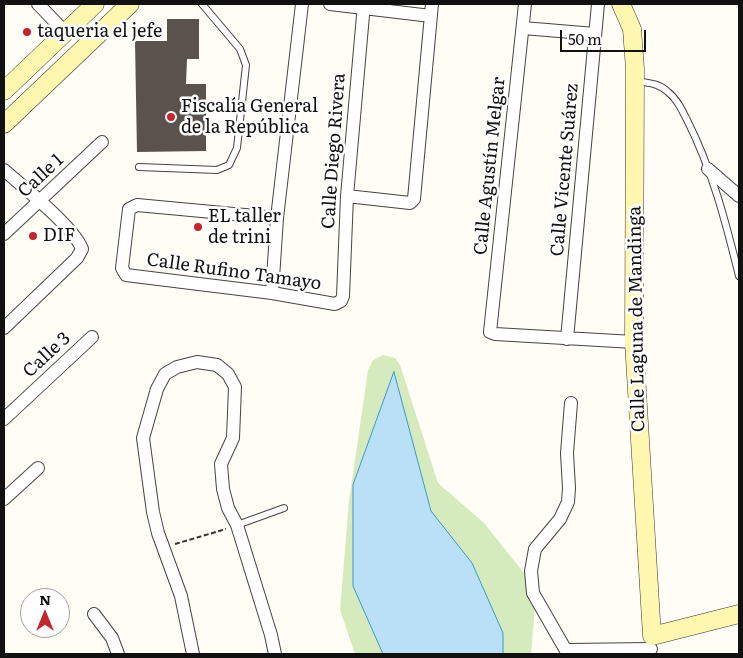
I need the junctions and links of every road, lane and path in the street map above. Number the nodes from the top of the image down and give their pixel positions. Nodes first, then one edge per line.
1 (38, 4) edge
2 (95, 4) edge
3 (130, 4) edge
4 (202, 4) edge
5 (302, 4) edge
6 (330, 4) edge
7 (525, 4) edge
8 (598, 4) edge
9 (621, 4) edge
10 (364, 6) edge
11 (432, 10) edge
12 (523, 28) junction
13 (65, 32) junction
14 (595, 34) junction
15 (635, 81) junction
16 (4, 91) edge
17 (4, 124) edge
18 (102, 142) dead end
19 (139, 167) dead end
20 (708, 169) junction
21 (4, 170) edge
22 (347, 196) junction
23 (739, 196) edge
24 (40, 202) junction
25 (277, 218) junction
26 (4, 234) edge
27 (739, 276) edge
28 (272, 293) junction
29 (341, 301) joint
30 (4, 328) edge
31 (92, 337) dead end
32 (567, 339) junction
33 (634, 342) junction
34 (571, 403) dead end
35 (4, 418) edge
36 (38, 468) dead end
37 (4, 500) edge
38 (284, 508) dead end
39 (237, 525) junction
40 (163, 548) junction
41 (94, 614) dead end
42 (739, 614) edge
43 (651, 646) edge
44 (567, 652) edge
45 (618, 652) edge
46 (118, 654) edge
47 (193, 654) edge
48 (275, 654) edge

1 - 13 street
2 - 13 street
3 - 17 street
4 - 19 lane
5 - 25 street
6 - 10 street
7 - 12 street, Calle Agustín Melgar
8 - 14 street, Calle Vicente Suárez
9 - 15 street, Calle Laguna de Mandinga
10 - 11 street
10 - 22 street, Calle Diego Rivera
11 - 22 street
12 - 14 street
12 - 32 street, Calle Agustín Melgar
13 - 16 street
14 - 32 street, Calle Vicente Suárez
15 - 20 lane
15 - 33 street, Calle Laguna de Mandinga
18 - 24 street, Calle 1
20 - 23 street
20 - 27 lane
21 - 24 street
22 - 29 street, Calle Diego Rivera
24 - 26 street, Calle 1
24 - 30 street
25 - 28 street
25 - 28 street, Calle Rufino Tamayo
28 - 29 street, Calle Rufino Tamayo
31 - 35 street, Calle 3
32 - 33 street
33 - 43 street, Calle Laguna de Mandinga
34 - 44 street
36 - 37 street
38 - 39 lane
39 - 40 path
39 - 40 street
39 - 48 street
40 - 47 street
41 - 46 street
42 - 43 street
43 - 45 street
44 - 45 street

